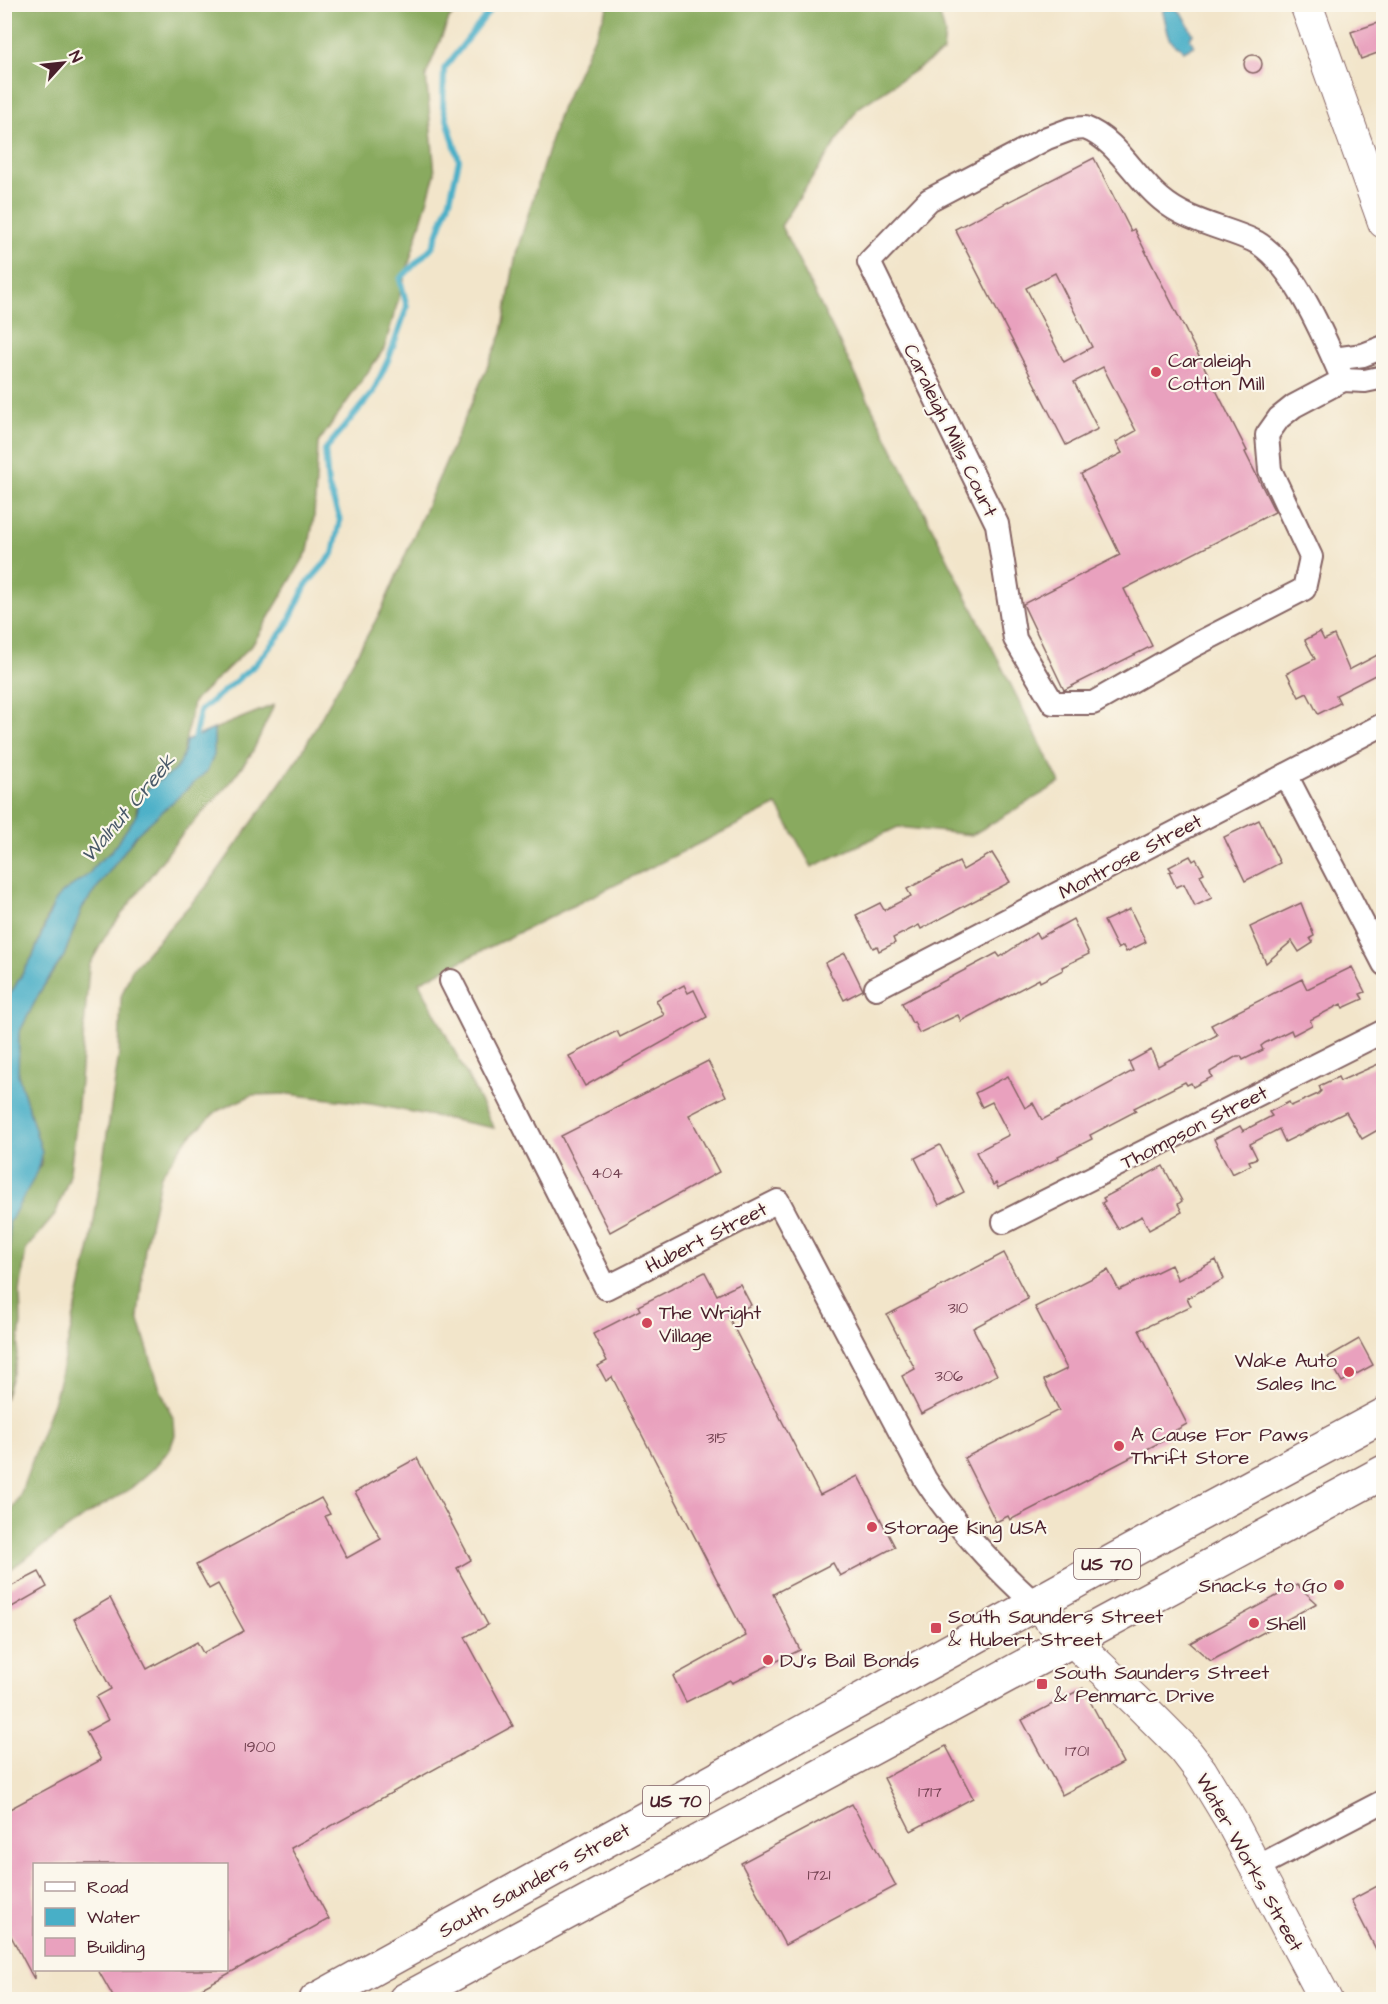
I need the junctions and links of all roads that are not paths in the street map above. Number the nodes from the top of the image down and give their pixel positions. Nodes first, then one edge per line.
1 (1306, 4) edge
2 (1383, 222) edge
3 (1383, 347) edge
4 (1339, 369) junction
5 (1383, 377) edge
6 (1383, 724) edge
7 (1286, 775) junction
8 (1383, 964) edge
9 (451, 981) dead end
10 (876, 988) dead end
11 (1383, 1032) edge
12 (1004, 1222) dead end
13 (1383, 1415) edge
14 (1383, 1472) edge
15 (1036, 1605) junction
16 (1072, 1640) junction
17 (1383, 1801) edge
18 (1257, 1867) junction
19 (416, 1997) edge
20 (316, 2000) edge
21 (1326, 2000) edge

1 - 2 street
3 - 4 street, Caraleigh Mills Court
4 - 4 street, Caraleigh Mills Court
4 - 5 street, Caraleigh Mills Court
6 - 7 street, Montrose Street
7 - 8 street
7 - 10 street, Montrose Street
9 - 15 street, Hubert Street
11 - 12 street, Thompson Street
13 - 15 main road, South Saunders Street / US 70
14 - 16 main road, US 70
15 - 16 street, Water Works Street
15 - 20 main road, South Saunders Street / US 70
16 - 18 street, Water Works Street
16 - 19 main road, US 70
17 - 18 street
18 - 21 street, Water Works Street

